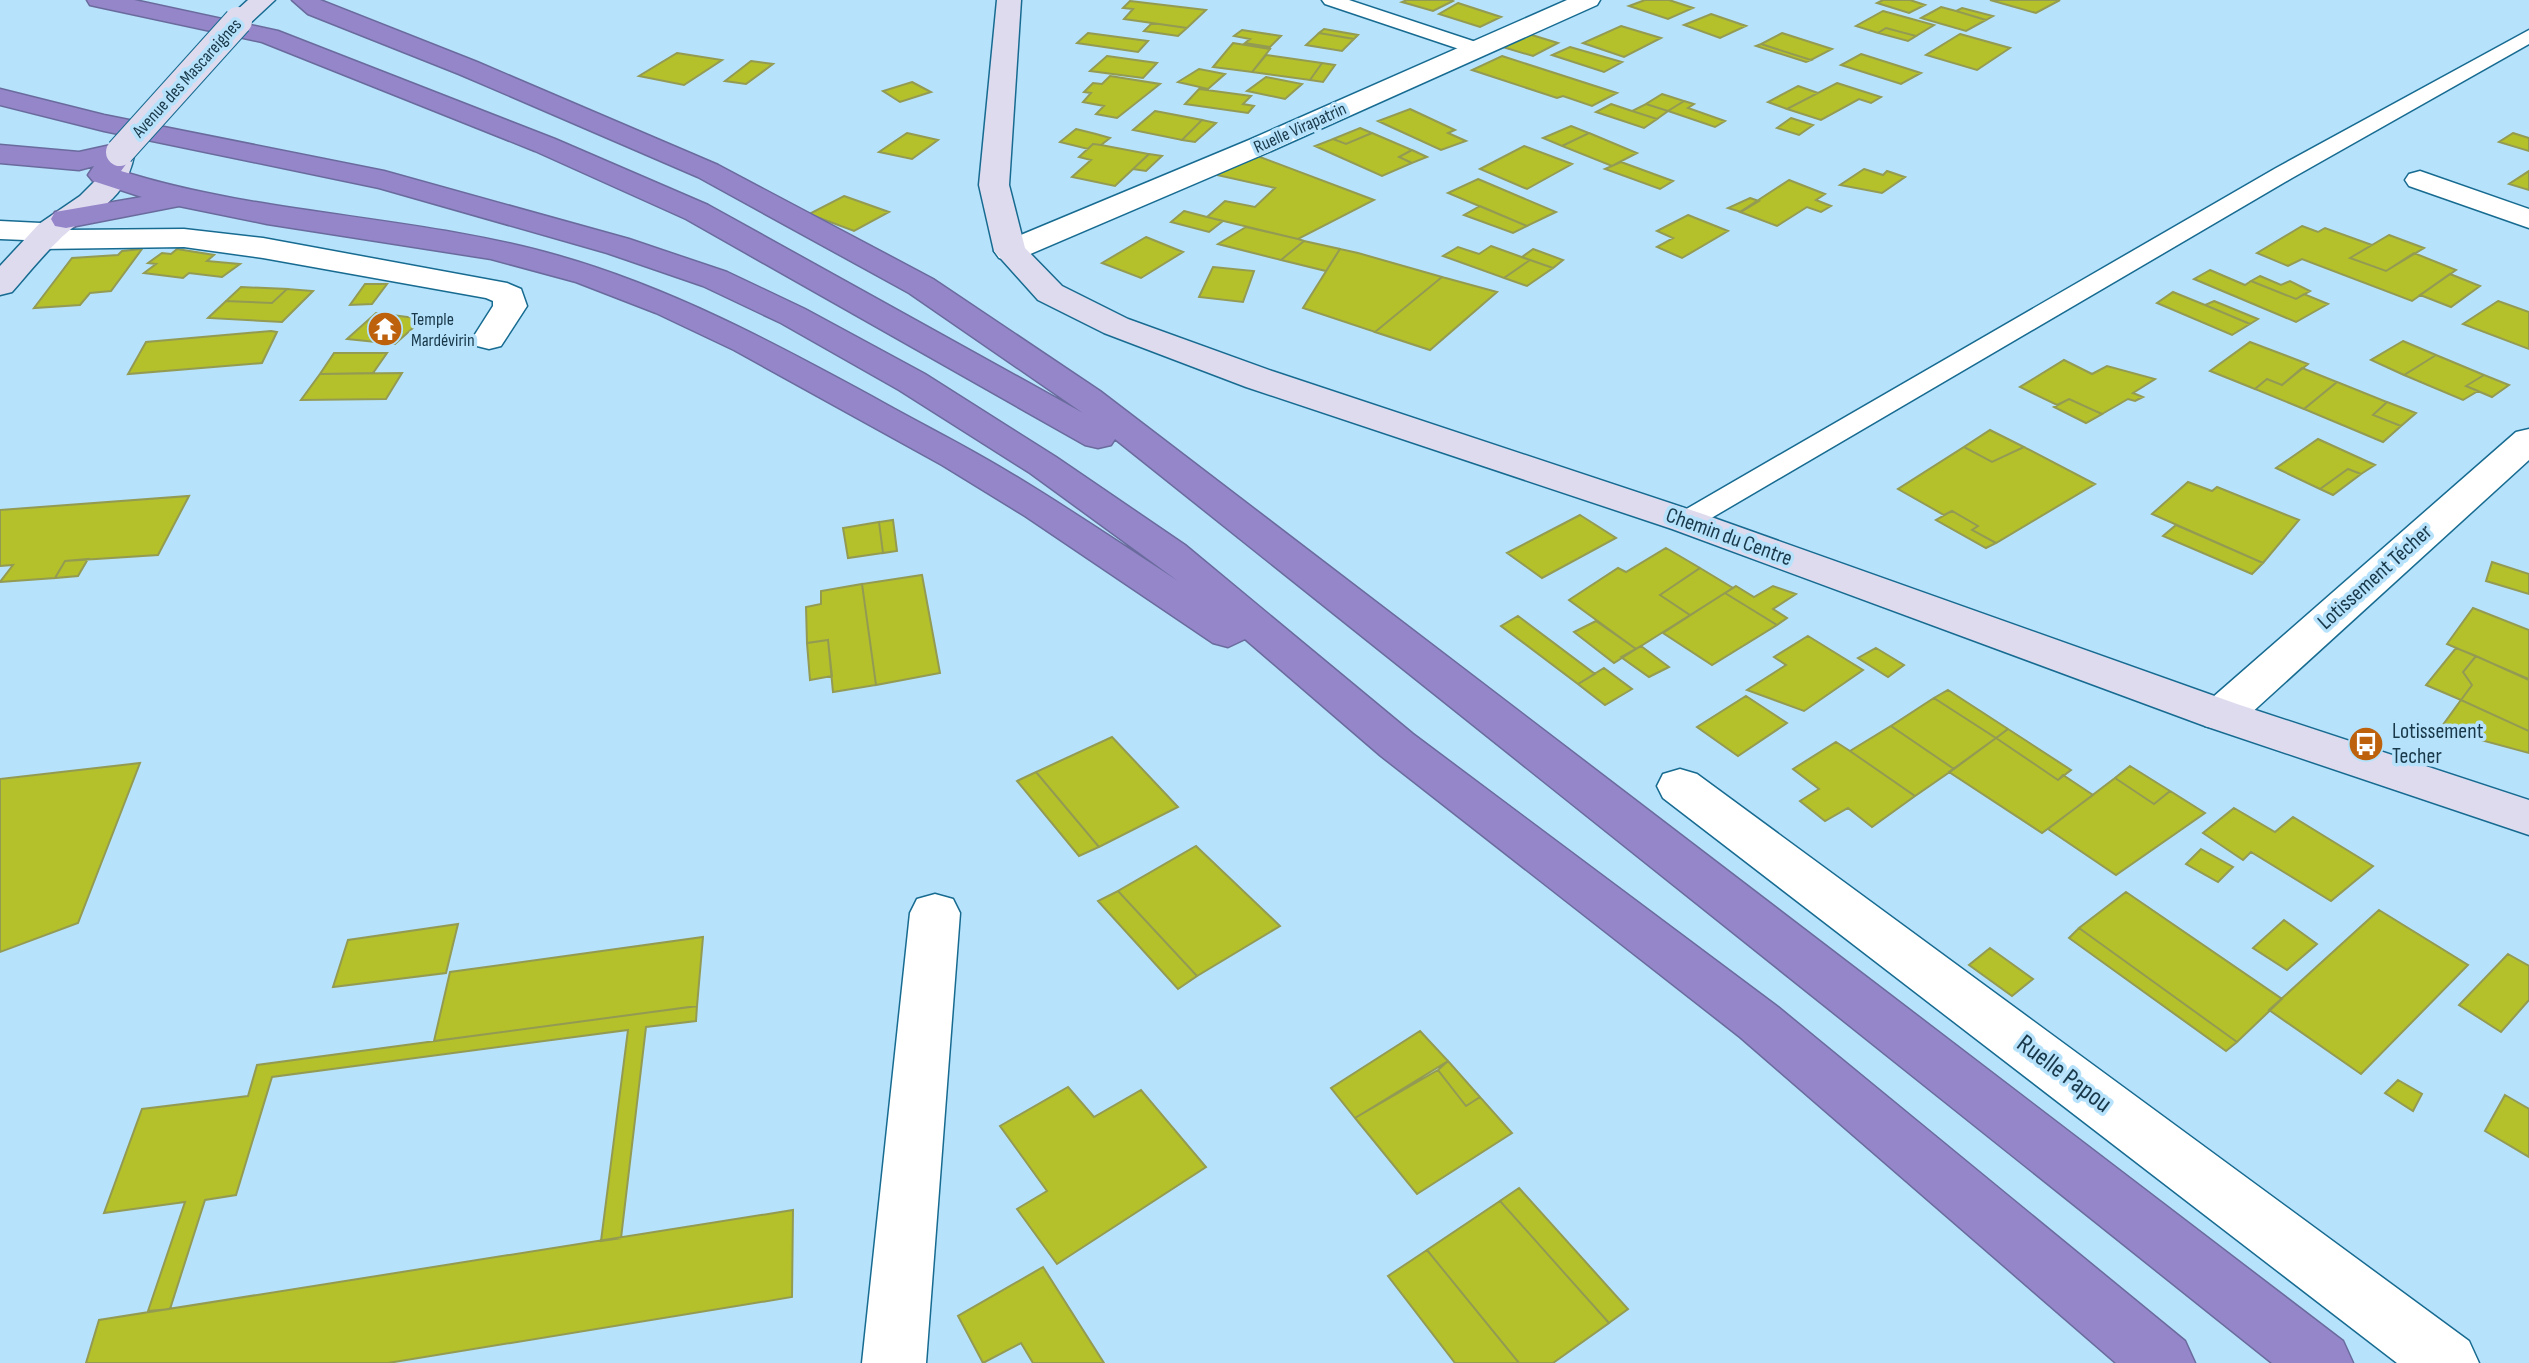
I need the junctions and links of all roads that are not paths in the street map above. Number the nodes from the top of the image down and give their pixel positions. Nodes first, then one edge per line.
1 (99, 0) edge
2 (1009, 0) edge
3 (1331, 0) edge
4 (1588, 0) edge
5 (310, 4) edge
6 (245, 7) edge
7 (2529, 36) edge
8 (1478, 49) junction
9 (0, 97) edge
10 (0, 154) edge
11 (0, 161) edge
12 (117, 165) junction
13 (2420, 180) dead end
14 (190, 200) junction
15 (50, 212) junction
16 (2529, 219) edge
17 (0, 230) edge
18 (1010, 251) junction
19 (0, 285) edge
20 (489, 339) dead end
21 (2529, 440) edge
22 (1222, 507) junction
23 (1686, 521) junction
24 (2221, 715) junction
25 (1397, 745) junction
26 (1680, 786) dead end
27 (2529, 818) edge
28 (935, 913) dead end
29 (894, 1363) edge
30 (2163, 1363) edge
31 (2321, 1363) edge
32 (2447, 1363) edge

1 - 22 highway
2 - 18 street, Chemin du Centre
3 - 8 lane
4 - 8 street, Ruelle Virapatrin
5 - 6 highway
5 - 22 highway
6 - 12 street, Avenue des Mascareignes, bridge
7 - 23 lane
8 - 18 street, Ruelle Virapatrin
9 - 25 highway
10 - 12 highway
11 - 15 highway
12 - 14 highway
12 - 15 street, Avenue des Mascareignes
13 - 16 street
14 - 15 highway
14 - 25 highway
15 - 17 street
15 - 19 street, Avenue des Mascareignes
15 - 20 street
18 - 23 street, Chemin du Centre
21 - 24 street, Lotissement Técher
22 - 31 highway
23 - 24 street, Chemin du Centre
24 - 27 street, Chemin du Centre
25 - 30 highway
26 - 32 street, Ruelle Papou
28 - 29 street

